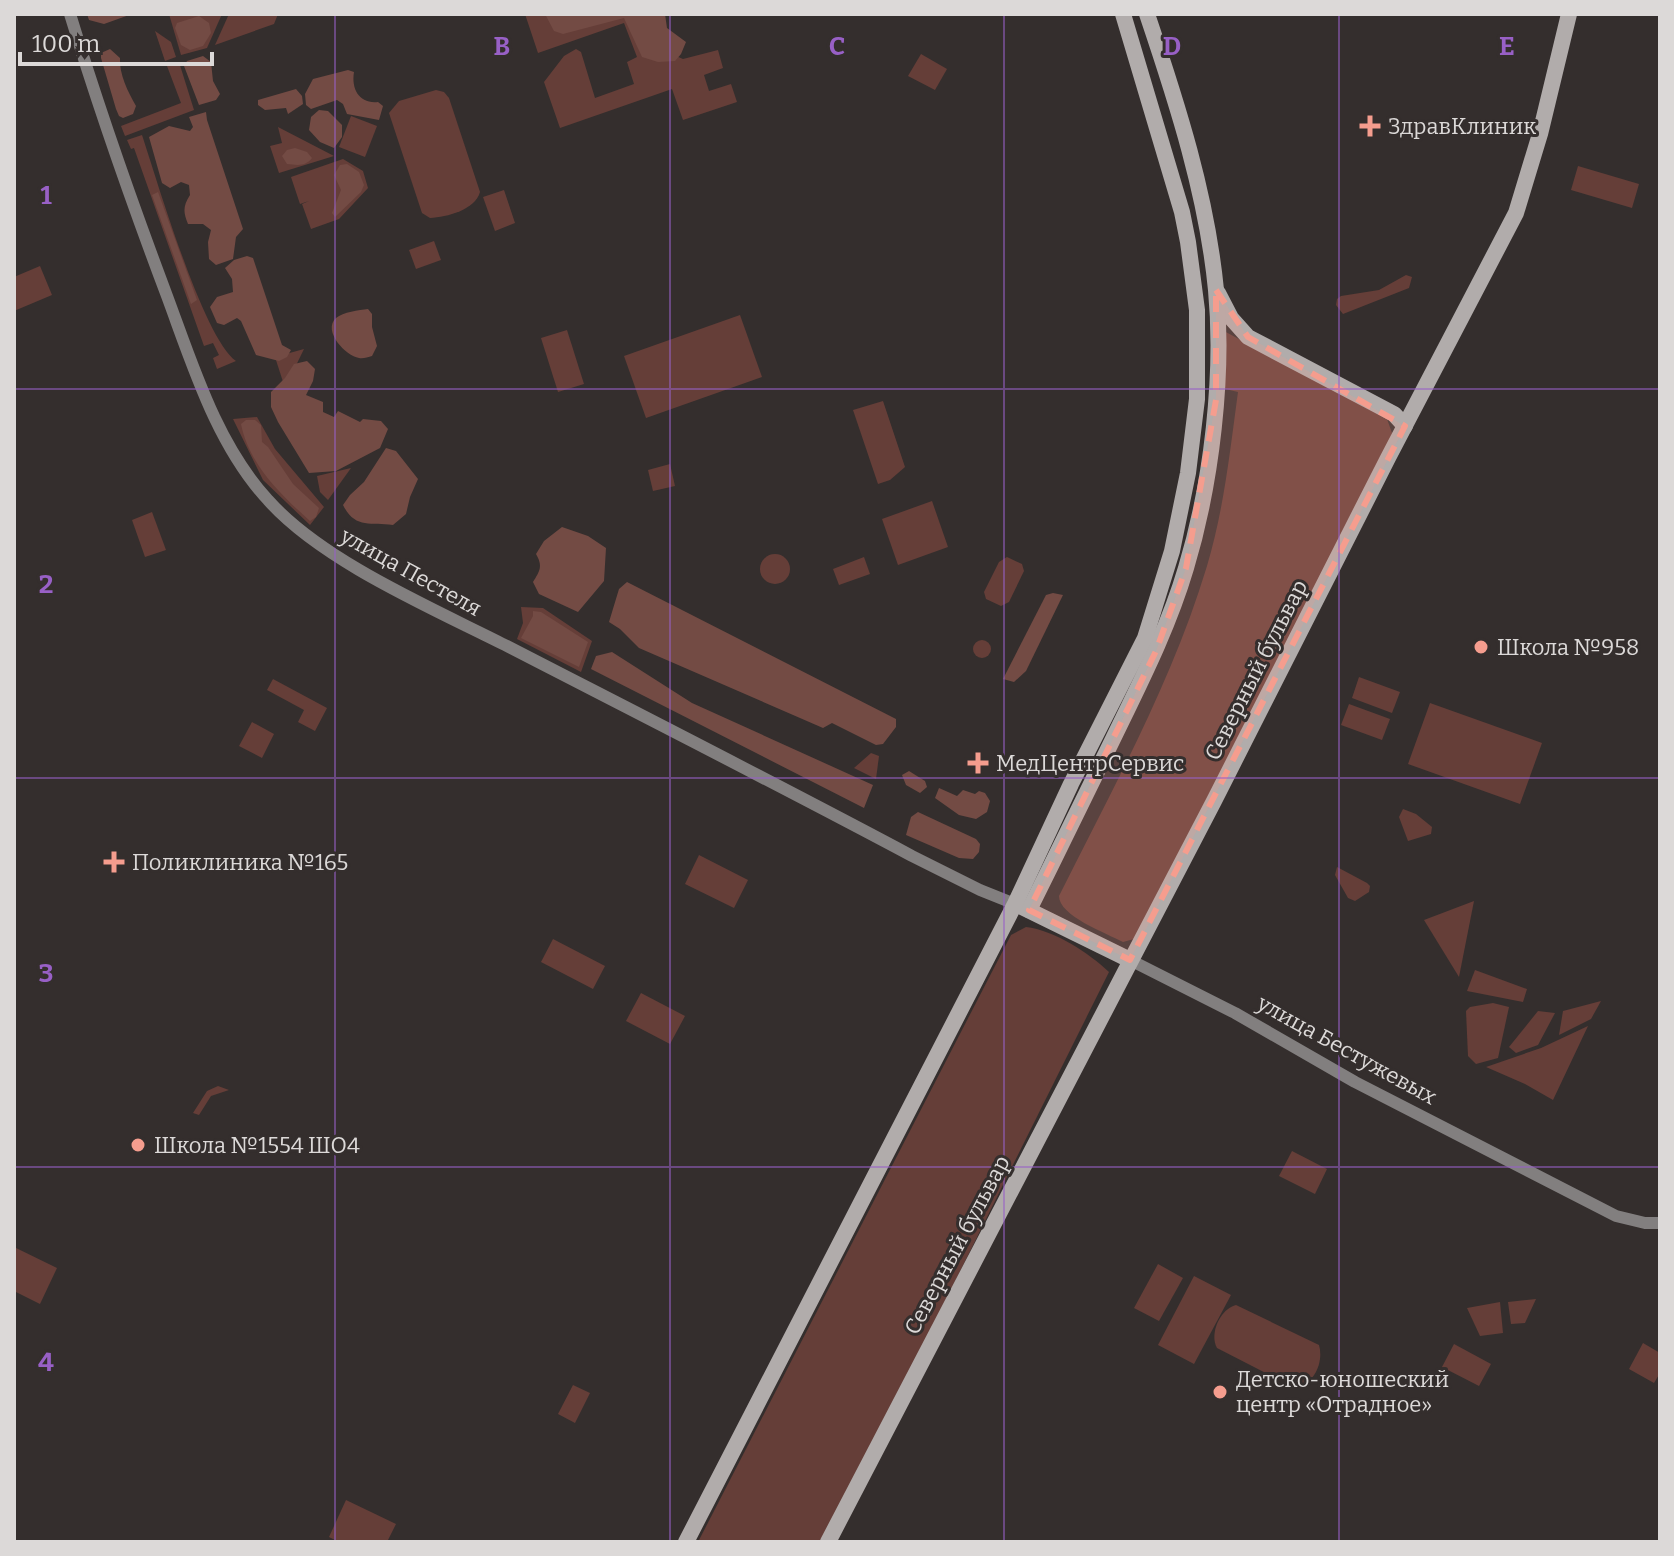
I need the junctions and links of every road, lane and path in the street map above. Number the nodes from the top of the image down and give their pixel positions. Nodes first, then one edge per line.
1 (70, 14) edge
2 (1123, 14) edge
3 (1147, 14) edge
4 (1569, 14) edge
5 (1216, 290) junction
6 (1405, 426) junction
7 (1022, 907) junction
8 (1130, 960) junction
9 (1660, 1223) edge
10 (686, 1542) edge
11 (828, 1542) edge

1 - 7 street, улица Пестеля
2 - 7 main road
3 - 5 main road
4 - 6 main road, Северный бульвар
5 - 6 main road
5 - 7 main road
6 - 8 main road, Северный бульвар
7 - 8 main road, улица Бестужевых
7 - 10 main road
8 - 9 street, улица Бестужевых
8 - 11 main road, Северный бульвар

